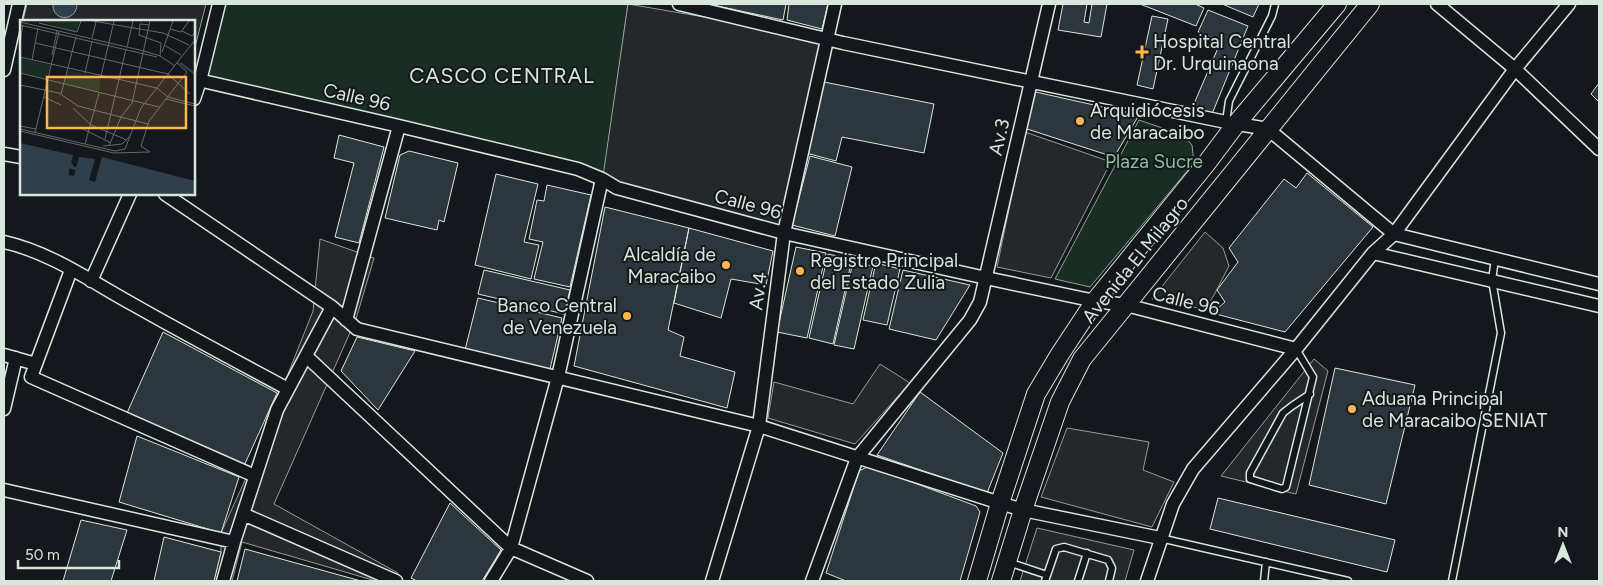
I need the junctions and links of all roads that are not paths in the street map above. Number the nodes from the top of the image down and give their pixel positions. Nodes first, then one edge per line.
1 (19, 4) edge
2 (219, 4) edge
3 (678, 4) edge
4 (836, 4) edge
5 (1049, 4) edge
6 (1276, 4) edge
7 (1337, 4) edge
8 (1370, 4) edge
9 (1437, 4) edge
10 (1569, 4) edge
11 (13, 33) edge
12 (827, 38) junction
13 (1515, 69) junction
14 (4, 70) edge
15 (197, 80) edge
16 (1031, 81) junction
17 (195, 93) edge
18 (1231, 123) junction
19 (398, 126) junction
20 (1268, 129) junction
21 (1599, 149) edge
22 (4, 154) edge
23 (20, 157) edge
24 (602, 180) junction
25 (130, 195) edge
26 (167, 195) edge
27 (784, 233) junction
28 (1394, 234) junction
29 (4, 242) edge
30 (1373, 253) junction
31 (1495, 258) junction
32 (71, 270) junction
33 (986, 278) junction
34 (1492, 280) junction
35 (91, 281) junction
36 (1599, 284) edge
37 (1095, 301) junction
38 (1126, 305) junction
39 (1599, 306) edge
40 (332, 307) junction
41 (346, 320) junction
42 (1296, 349) junction
43 (306, 356) junction
44 (10, 357) edge
45 (36, 364) junction
46 (558, 377) junction
47 (288, 389) junction
48 (1310, 394) junction
49 (4, 409) edge
50 (759, 426) junction
51 (857, 458) junction
52 (255, 476) junction
53 (4, 490) edge
54 (1000, 504) junction
55 (1023, 510) junction
56 (243, 514) junction
57 (1160, 538) junction
58 (234, 542) junction
59 (511, 548) junction
60 (1088, 553) junction
61 (1007, 562) junction
62 (1266, 562) junction
63 (1046, 578) edge
64 (224, 581) edge
65 (396, 581) edge
66 (491, 581) edge
67 (587, 581) edge
68 (712, 581) edge
69 (812, 581) edge
70 (977, 581) edge
71 (1001, 581) edge
72 (1078, 581) edge
73 (1109, 581) edge
74 (1147, 581) edge
75 (1264, 581) edge
76 (1348, 581) edge
77 (1452, 581) edge

1 - 11 street
2 - 15 street
3 - 12 street
4 - 12 street, Av.4
5 - 16 street, Av.3
6 - 18 lane
7 - 18 main road, Avenida El Milagro
8 - 20 main road, Avenida El Milagro
9 - 13 street
10 - 13 street
11 - 14 street
12 - 16 street
12 - 27 street, Av.4
13 - 21 street
13 - 28 street
15 - 17 street
15 - 19 street, Calle 96
16 - 18 street
16 - 33 street, Av.3
18 - 20 street
18 - 37 main road, Avenida El Milagro
19 - 24 street, Calle 96
19 - 41 street
20 - 28 street
20 - 38 main road, Avenida El Milagro
22 - 23 street
24 - 27 street, Calle 96
24 - 46 street
25 - 35 street
26 - 40 street
27 - 33 street, Calle 96
27 - 50 street, Av.4
28 - 30 street
28 - 31 street
29 - 32 street
30 - 34 street
30 - 42 street
31 - 34 lane
31 - 36 street
32 - 35 street
32 - 45 street
33 - 37 street, Calle 96
33 - 51 street, Av.3
34 - 39 street
34 - 77 lane
35 - 47 street
37 - 38 street, Calle 96
37 - 54 main road, Avenida El Milagro
38 - 42 street, Calle 96
38 - 55 main road, Avenida El Milagro
40 - 41 street
40 - 43 street
41 - 46 street
42 - 48 lane
42 - 57 street
43 - 47 street
43 - 59 street
44 - 45 street
44 - 49 street
45 - 52 street
46 - 50 street
46 - 59 street
47 - 52 street
48 - 48 lane
50 - 51 street
50 - 68 street, Av.4
51 - 54 street
51 - 69 street, Av.3
52 - 56 street
53 - 58 street
54 - 55 street
54 - 70 main road, Avenida El Milagro
55 - 57 street
55 - 61 main road, Avenida El Milagro
56 - 58 street
56 - 65 street
57 - 62 lane
57 - 74 street
58 - 64 street
59 - 66 street
59 - 67 street
60 - 63 lane
60 - 72 lane
60 - 73 lane
61 - 63 lane
61 - 71 main road, Avenida El Milagro
62 - 75 lane
62 - 76 lane

